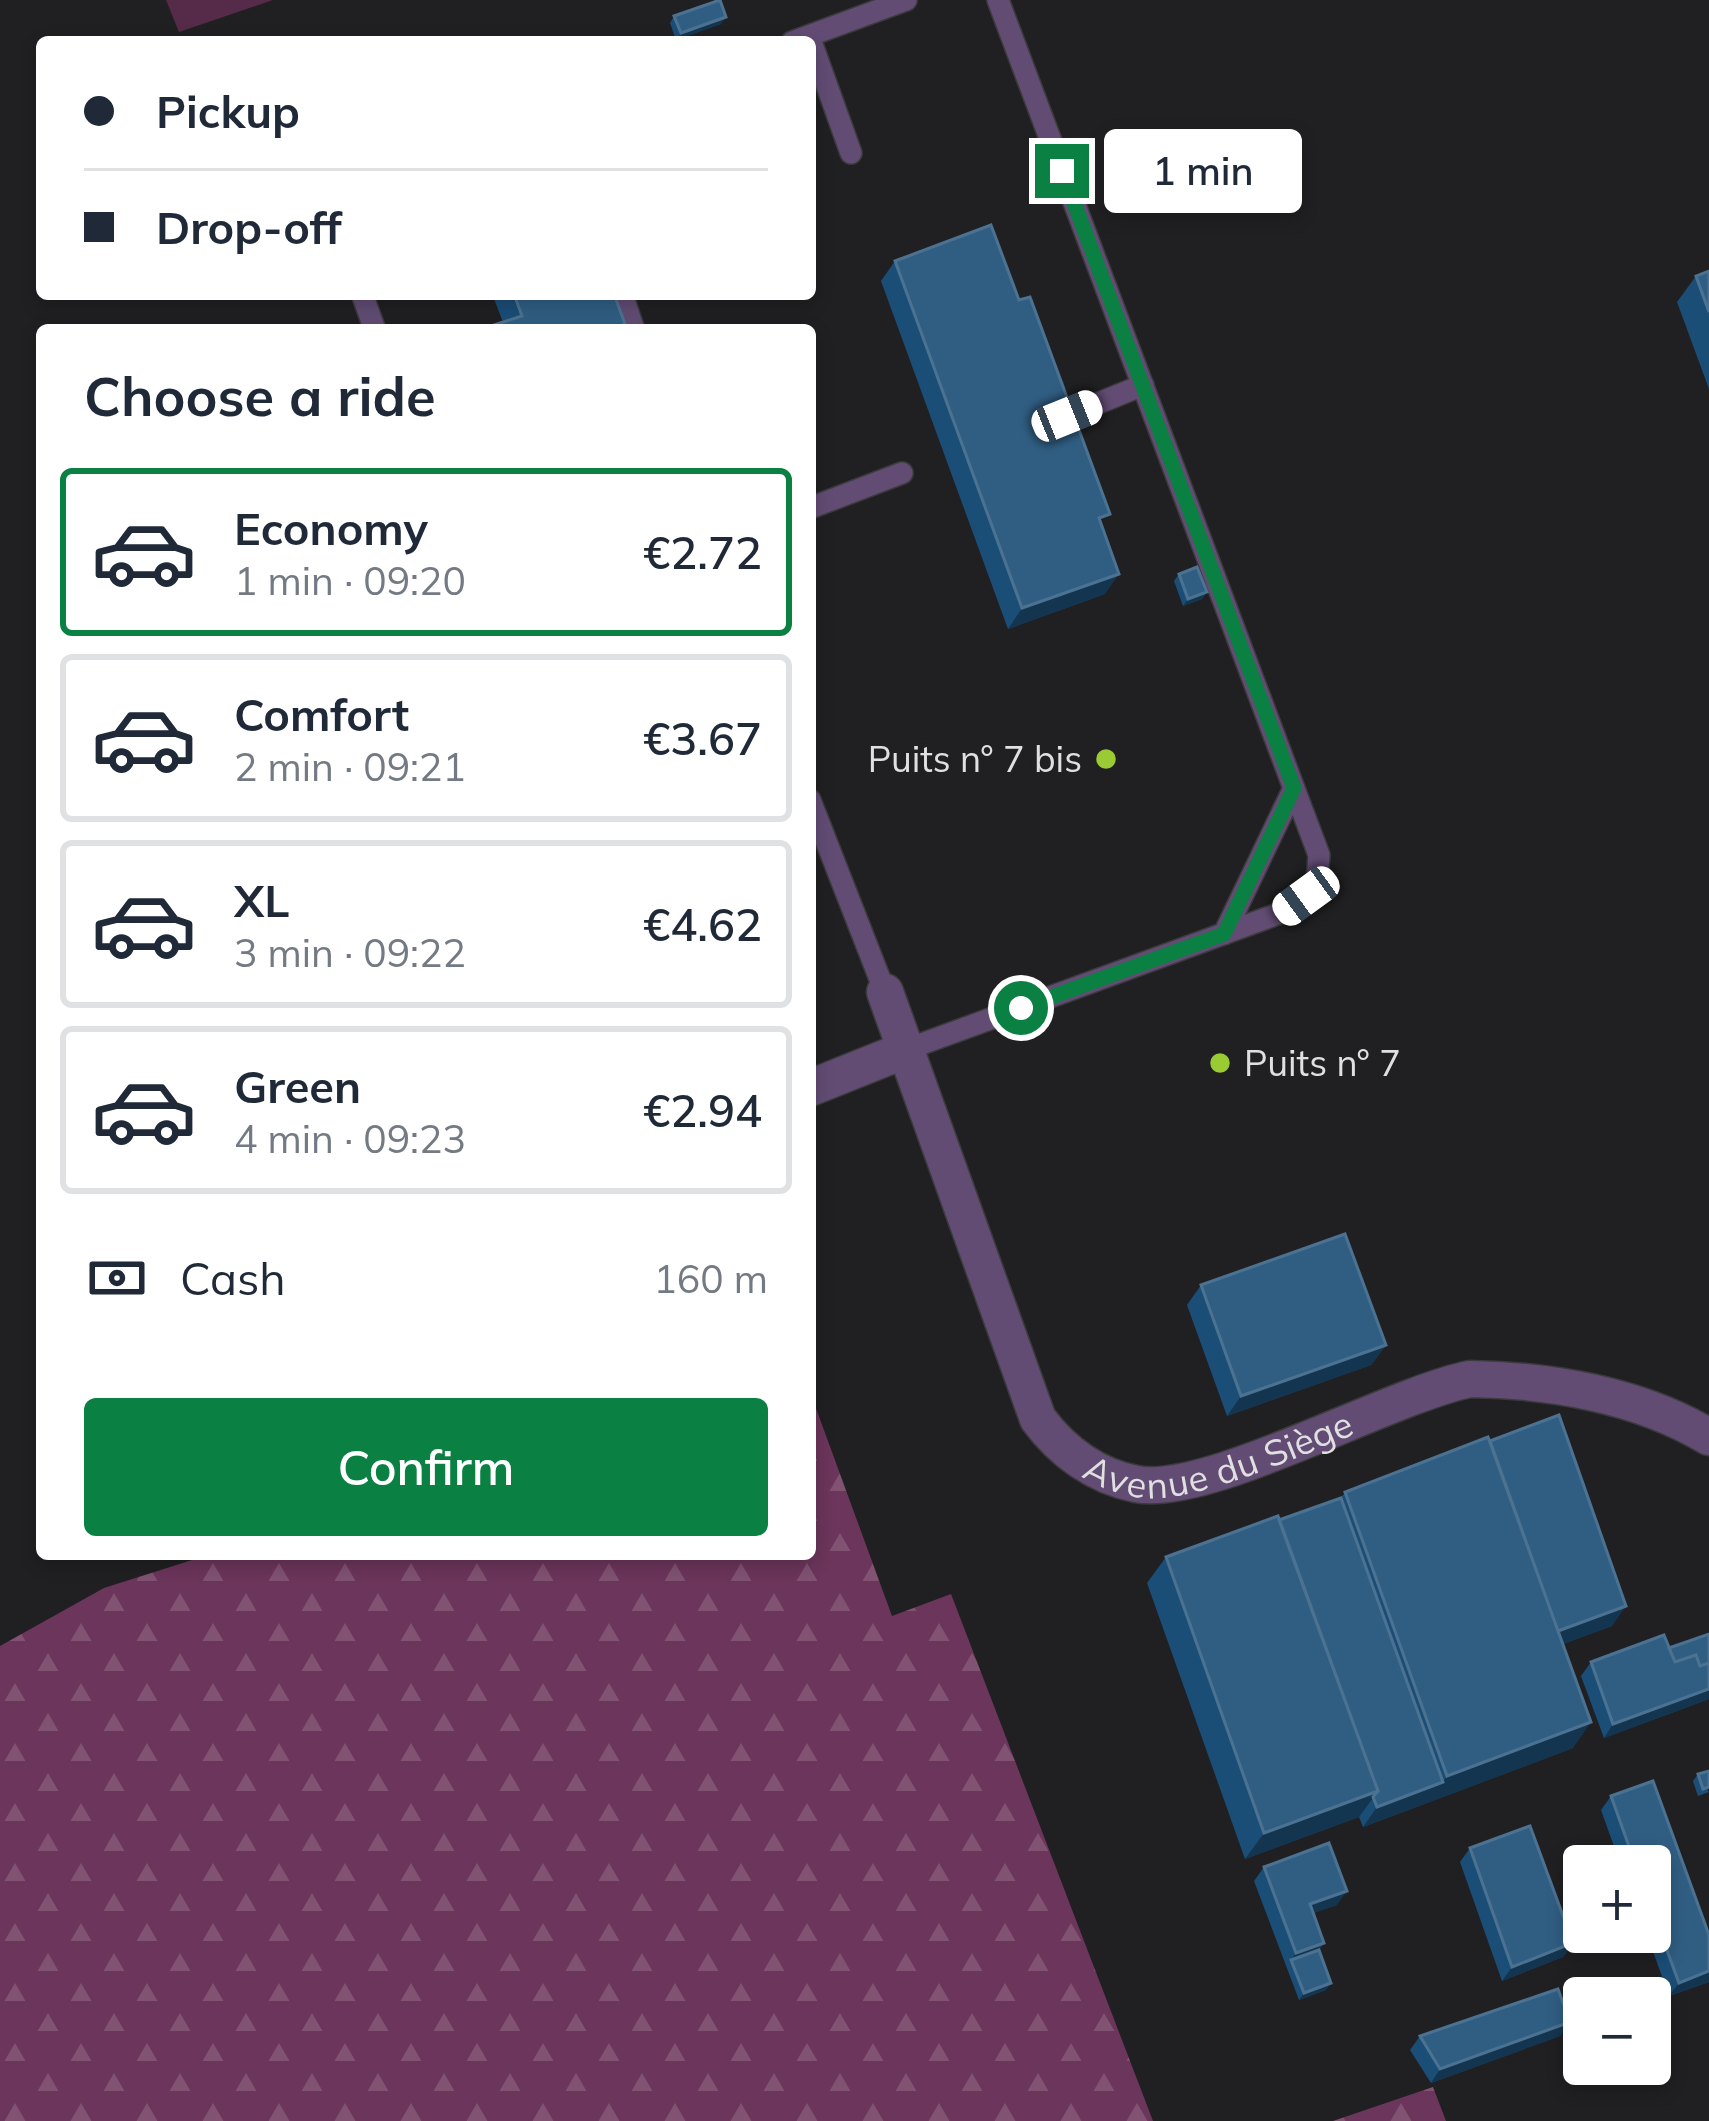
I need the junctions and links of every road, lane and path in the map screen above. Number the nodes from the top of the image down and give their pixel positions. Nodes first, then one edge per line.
1 (905, 0) edge
2 (998, 0) edge
3 (809, 36) edge
4 (816, 73) edge
5 (851, 153) dead end
6 (1143, 386) junction
7 (1067, 416) edge
8 (902, 473) dead end
9 (816, 506) edge
10 (1294, 788) junction
11 (816, 815) edge
12 (1224, 934) junction
13 (885, 992) joint
14 (905, 1050) junction
15 (816, 1086) edge
16 (1709, 1437) edge

1 - 3 lane
2 - 6 lane
4 - 5 lane
6 - 7 lane
6 - 10 lane
8 - 9 lane
10 - 12 lane
10 - 12 lane
11 - 13 lane
12 - 14 lane
13 - 14 street, Avenue du Siège
14 - 15 street
14 - 16 street, Avenue du Siège

